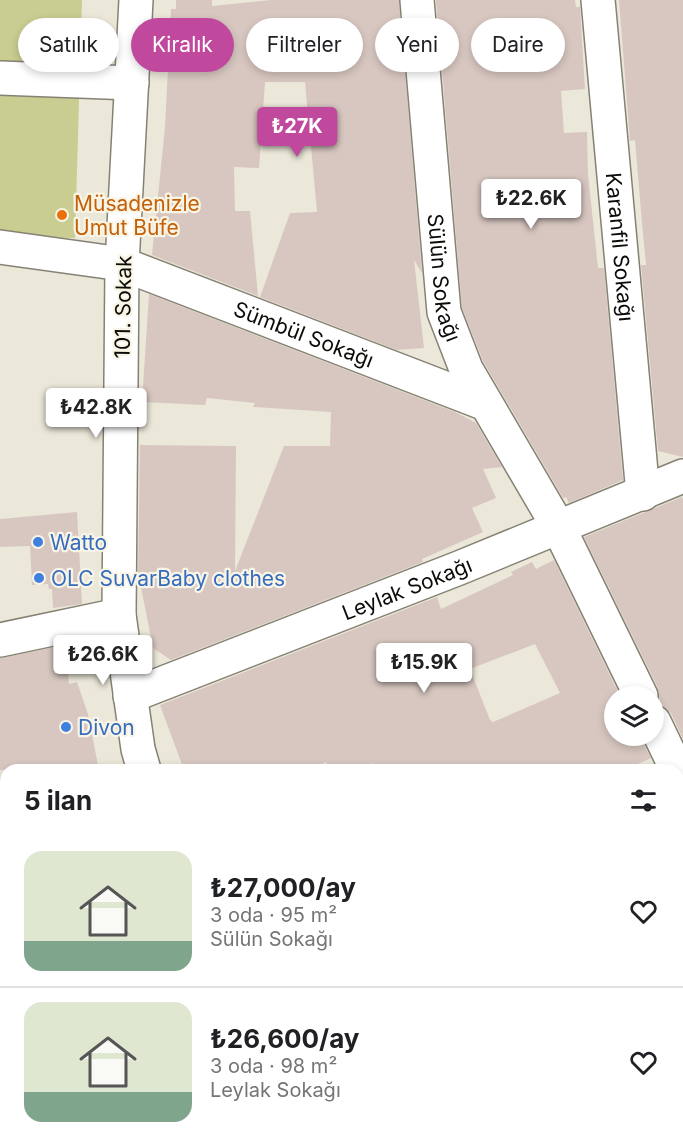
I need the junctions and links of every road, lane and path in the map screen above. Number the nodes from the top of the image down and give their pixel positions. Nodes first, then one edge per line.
1 (136, 0) edge
2 (417, 0) edge
3 (598, 0) edge
4 (0, 78) edge
5 (132, 83) junction
6 (0, 247) edge
7 (122, 264) junction
8 (486, 404) junction
9 (683, 476) edge
10 (643, 494) junction
11 (559, 528) junction
12 (118, 615) junction
13 (0, 640) edge
14 (636, 686) edge
15 (130, 696) junction
16 (664, 742) edge
17 (144, 763) edge
18 (675, 764) edge

1 - 5 street, 101. Sokak
2 - 8 street, Sülün Sokağı
3 - 10 street, Karanfil Sokağı
4 - 5 street
5 - 7 street, 101. Sokak
6 - 7 street, Sümbül Sokağı
7 - 8 street, Sümbül Sokağı
7 - 12 street, 101. Sokak
8 - 11 street, Sülün Sokağı
9 - 10 street, Leylak Sokağı
10 - 11 street, Leylak Sokağı
11 - 14 street
11 - 15 street, Leylak Sokağı
12 - 13 street
12 - 15 street, 101. Sokak
15 - 17 street, 101. Sokak
16 - 18 street

